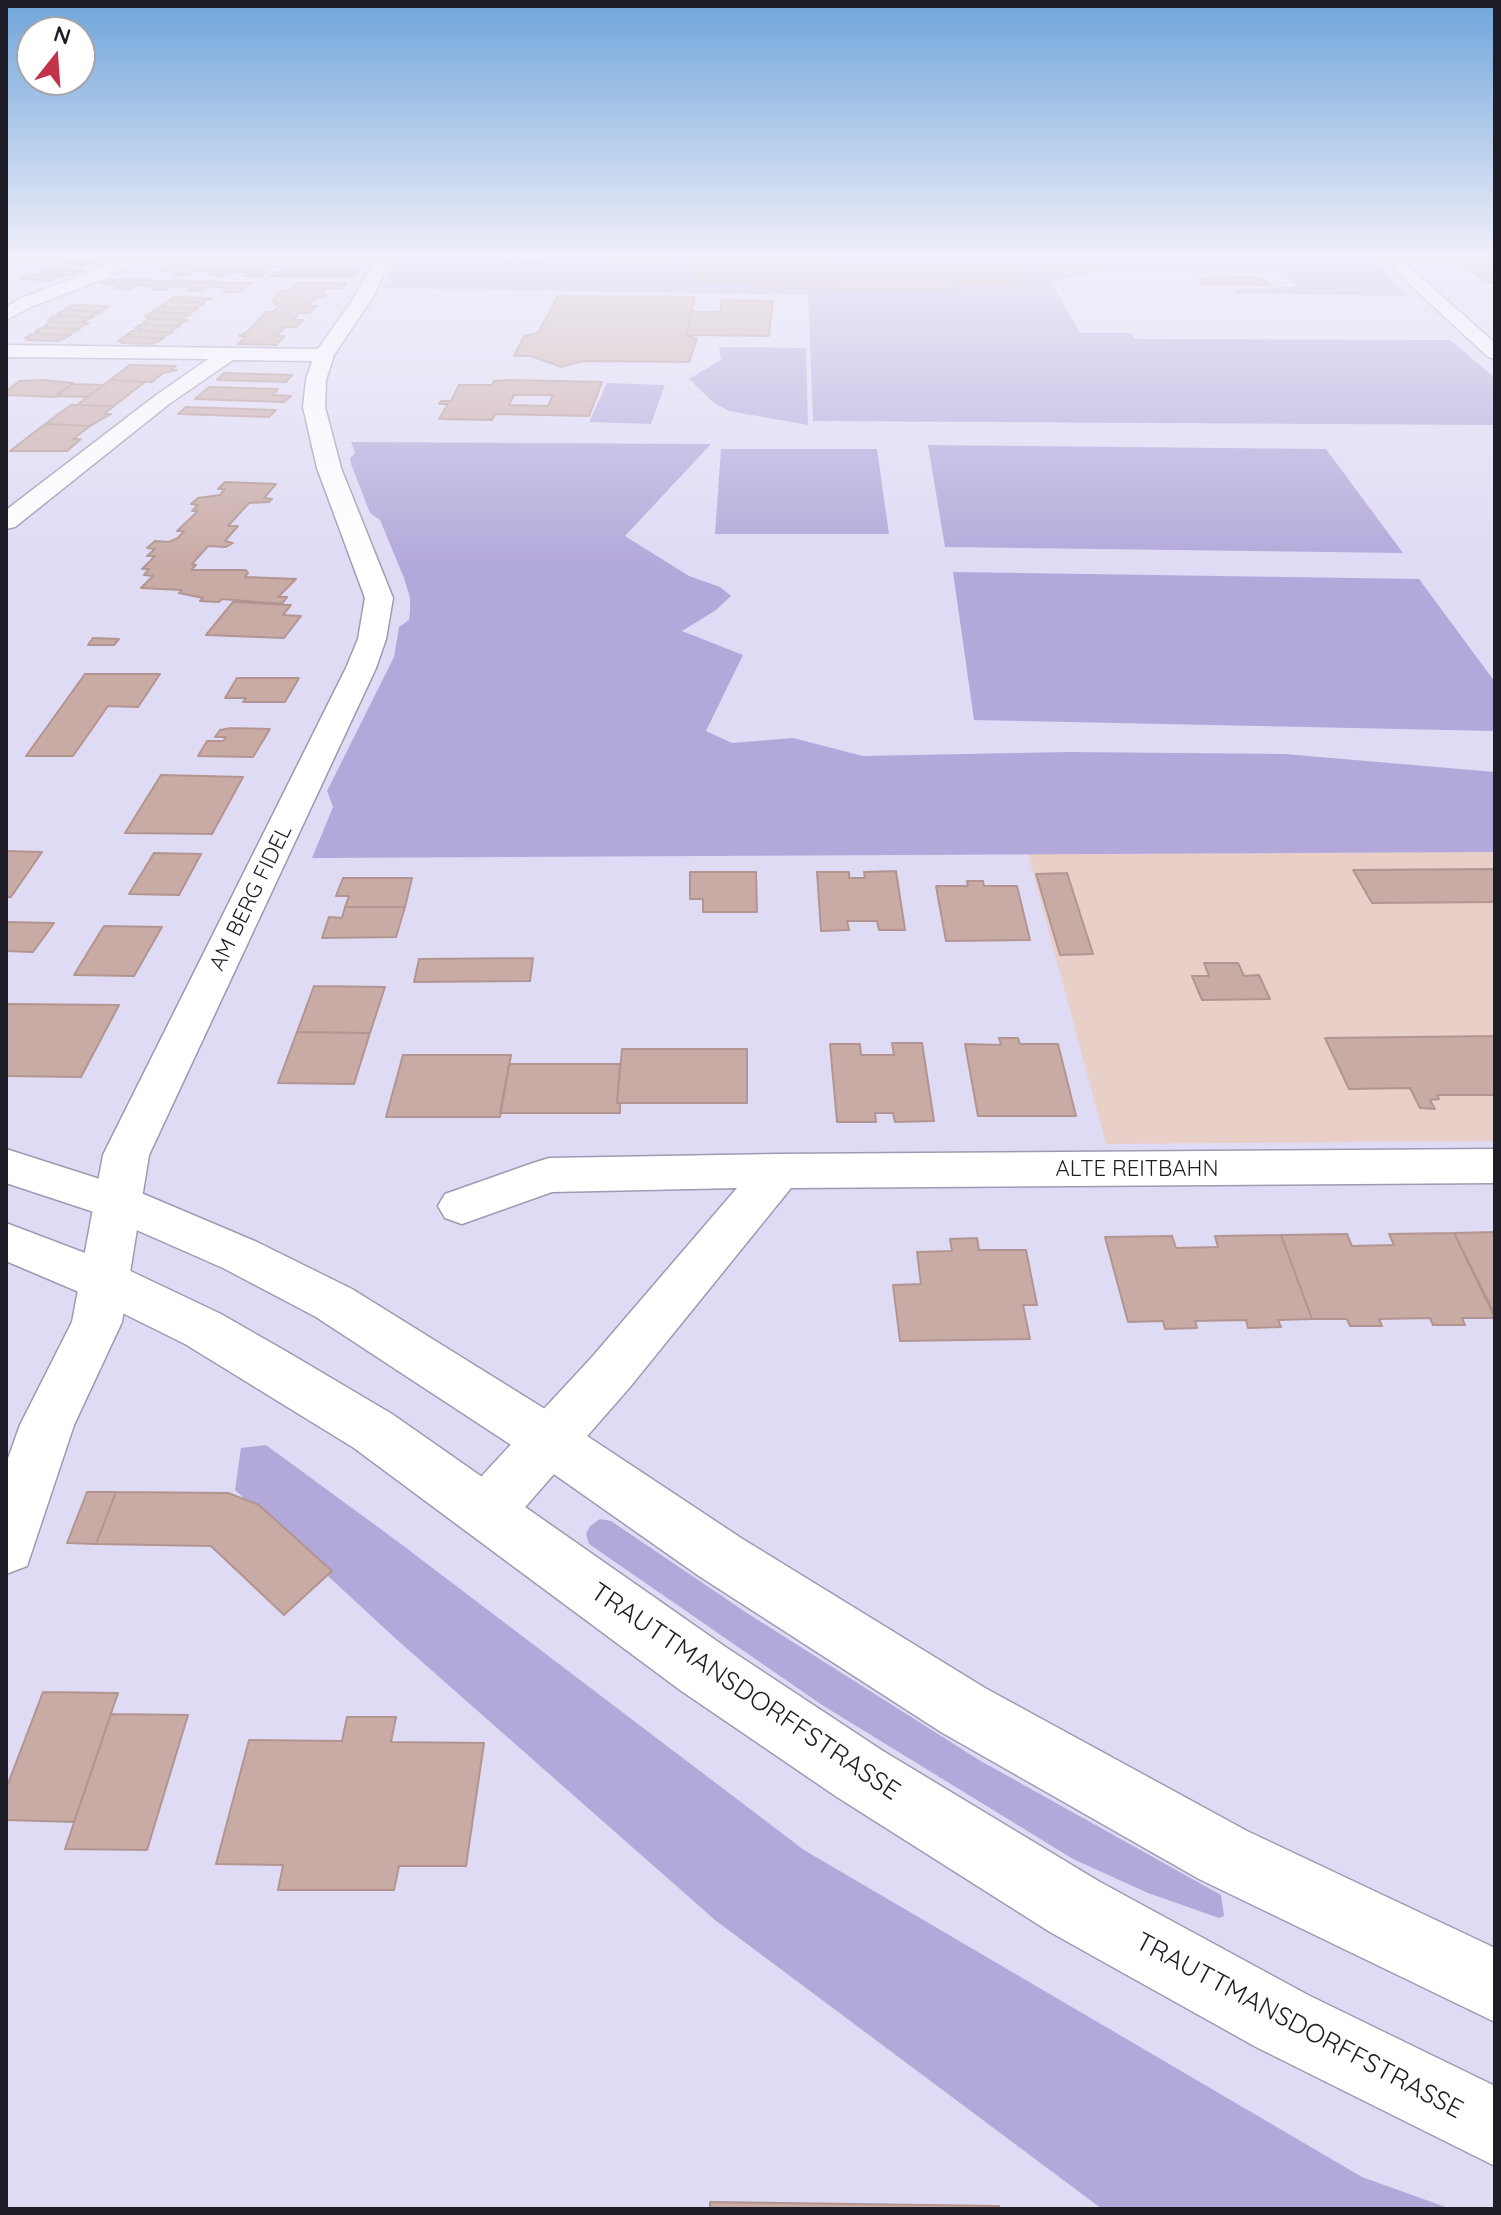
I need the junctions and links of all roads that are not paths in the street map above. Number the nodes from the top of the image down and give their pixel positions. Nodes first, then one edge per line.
1 (219, 360) edge
2 (322, 360) edge
3 (6, 522) edge
4 (6, 1166) edge
5 (1495, 1166) edge
6 (779, 1171) junction
7 (117, 1202) junction
8 (462, 1206) dead end
9 (6, 1241) edge
10 (104, 1281) junction
11 (550, 1441) junction
12 (486, 1511) junction
13 (6, 1547) edge
14 (1495, 1986) edge
15 (1495, 2127) edge

1 - 3 street
2 - 7 street, AM BERG FIDEL
4 - 7 street
5 - 6 street, ALTE REITBAHN
6 - 8 street, ALTE REITBAHN
6 - 11 street
7 - 10 street, AM BERG FIDEL
7 - 11 street
9 - 10 street, TRAUTTMANSDORFFSTRASSE
10 - 12 street, TRAUTTMANSDORFFSTRASSE
10 - 13 street, AM BERG FIDEL
11 - 12 street
11 - 14 street
12 - 15 street, TRAUTTMANSDORFFSTRASSE

